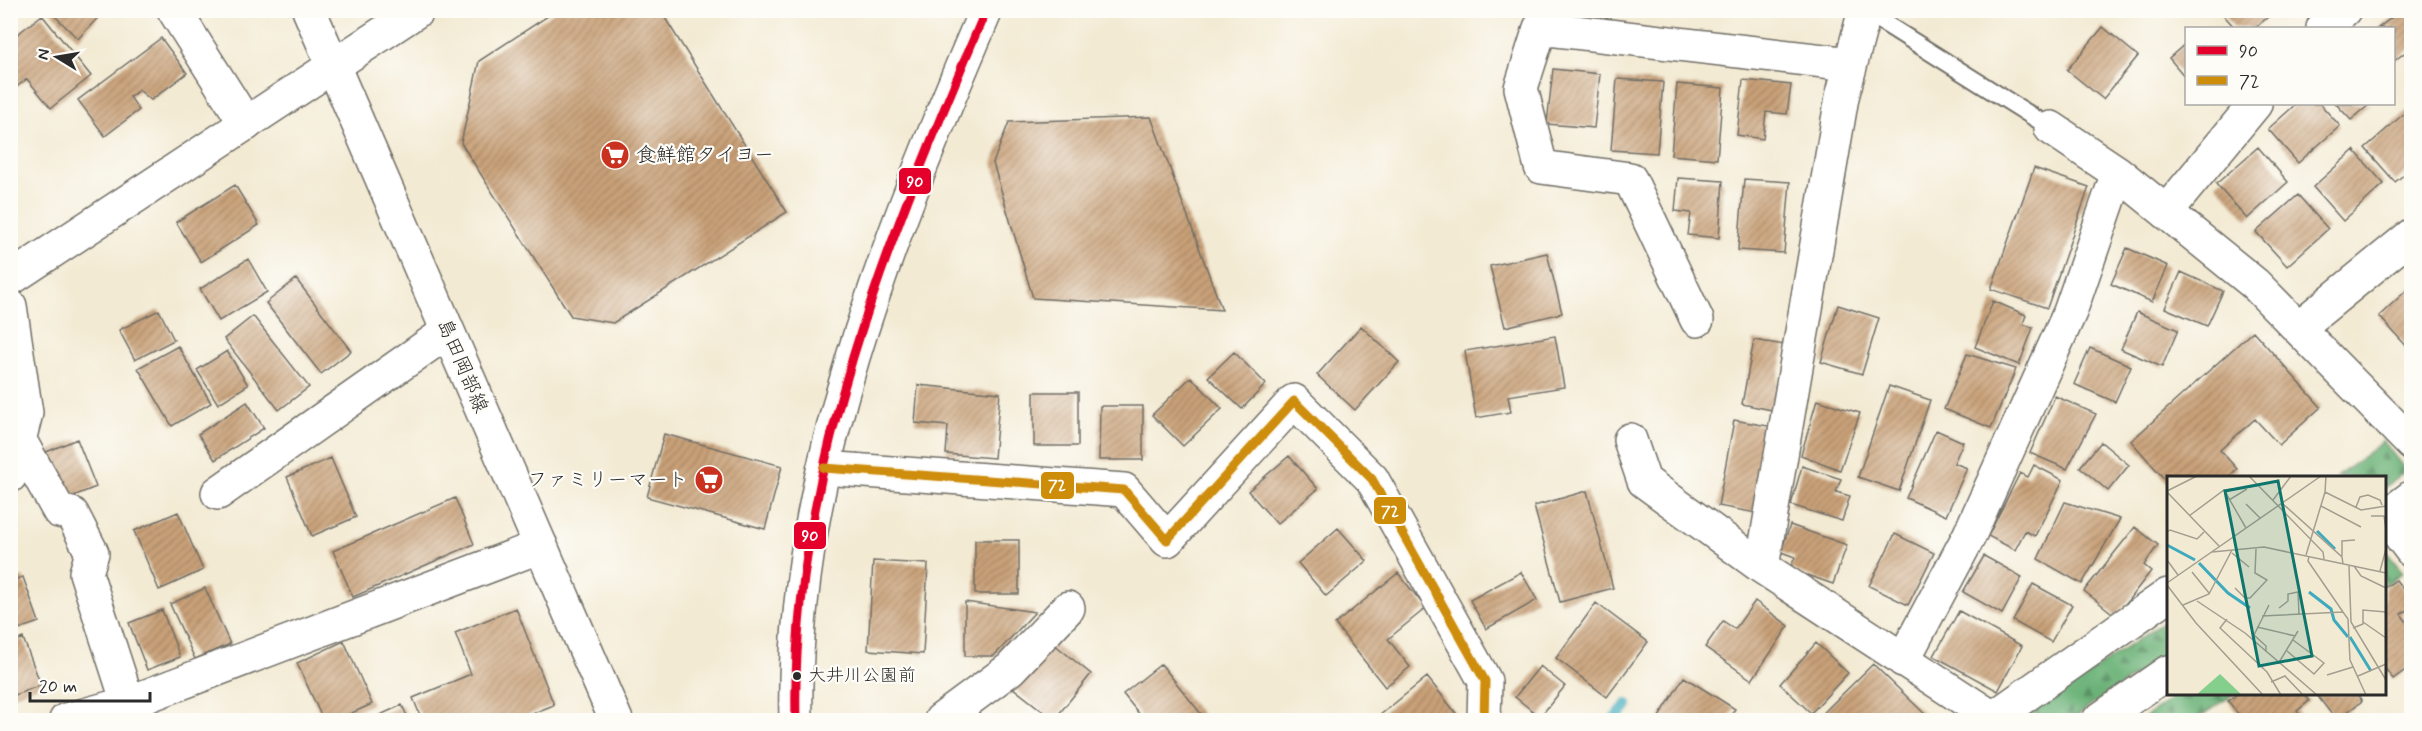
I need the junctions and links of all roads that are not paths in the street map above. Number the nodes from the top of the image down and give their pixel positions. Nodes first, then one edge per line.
1 (174, 10) edge
2 (309, 10) edge
3 (418, 10) edge
4 (986, 10) edge
5 (2344, 10) edge
6 (1865, 11) edge
7 (2324, 27) edge
8 (1850, 64) junction
9 (333, 66) junction
10 (2254, 105) edge
11 (246, 124) junction
12 (2051, 128) joint
13 (2118, 173) junction
14 (2166, 212) junction
15 (2412, 235) edge
16 (10, 279) edge
17 (10, 306) edge
18 (1697, 320) dead end
19 (2298, 327) junction
20 (447, 332) junction
21 (20, 439) junction
22 (1630, 440) dead end
23 (2412, 444) edge
24 (824, 468) junction
25 (10, 476) edge
26 (218, 493) dead end
27 (2412, 497) edge
28 (2386, 517) edge
29 (2386, 519) edge
30 (541, 546) junction
31 (2412, 551) edge
32 (1762, 567) junction
33 (2167, 596) edge
34 (1068, 608) dead end
35 (1903, 660) junction
36 (2167, 673) edge
37 (128, 703) junction
38 (66, 720) edge
39 (616, 720) edge
40 (796, 720) edge
41 (941, 720) edge
42 (1484, 720) edge
43 (2099, 720) edge

1 - 11 street
2 - 9 street, 島田岡部線
3 - 9 street
4 - 24 street
5 - 7 street
6 - 8 street
6 - 12 lane
8 - 18 street
8 - 32 street
9 - 11 street
9 - 20 street, 島田岡部線
10 - 14 street
11 - 16 street
12 - 13 street
13 - 14 street
13 - 35 street
14 - 19 street
15 - 19 street
17 - 21 street
19 - 23 street
20 - 26 street
20 - 30 street, 島田岡部線
21 - 25 street
21 - 37 street
22 - 32 street
24 - 40 street
24 - 42 street
27 - 28 street
29 - 31 street
30 - 37 street
30 - 39 street, 島田岡部線
32 - 35 street
33 - 35 street
34 - 41 street
36 - 43 street
37 - 38 street

